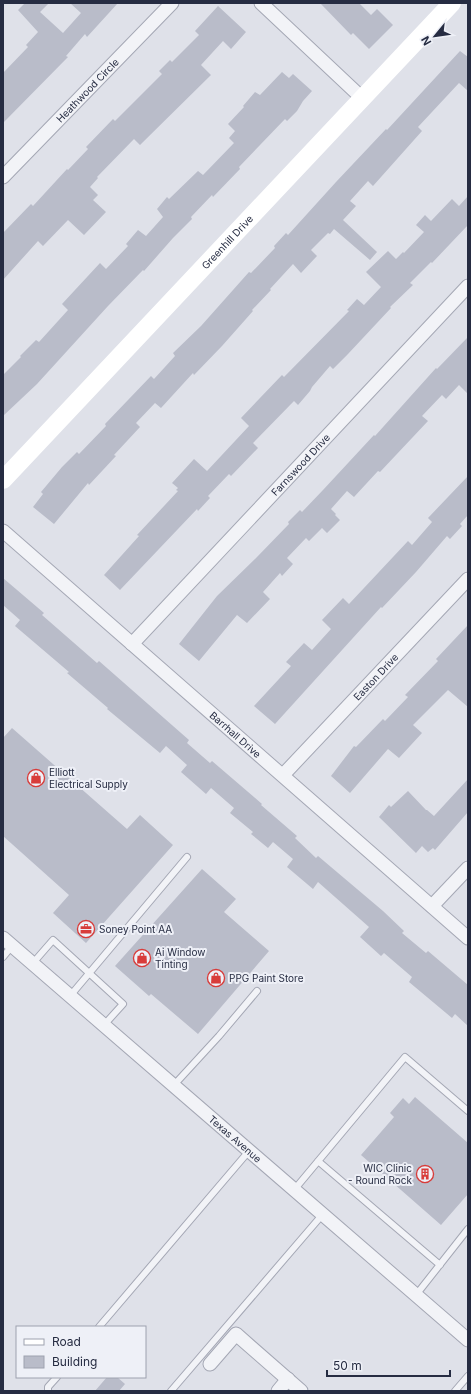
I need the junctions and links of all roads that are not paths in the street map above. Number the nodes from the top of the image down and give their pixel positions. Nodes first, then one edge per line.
1 (172, 3) edge
2 (261, 3) edge
3 (452, 3) edge
4 (362, 98) junction
5 (3, 177) edge
6 (468, 286) edge
7 (3, 480) edge
8 (3, 531) edge
9 (468, 579) edge
10 (132, 644) junction
11 (283, 775) junction
12 (187, 856) dead end
13 (468, 868) edge
14 (432, 906) junction
15 (468, 938) edge
16 (8, 942) edge
17 (3, 957) edge
18 (33, 963) junction
19 (89, 973) junction
20 (258, 991) dead end
21 (70, 996) junction
22 (104, 1025) junction
23 (174, 1085) junction
24 (468, 1110) edge
25 (250, 1151) junction
26 (318, 1161) junction
27 (294, 1190) junction
28 (323, 1214) junction
29 (468, 1229) edge
30 (440, 1265) junction
31 (416, 1295) junction
32 (100, 1326) edge
33 (468, 1340) edge
34 (210, 1364) dead end
35 (468, 1376) edge
36 (56, 1378) edge
37 (288, 1379) junction
38 (48, 1391) edge
39 (171, 1391) edge
40 (278, 1391) edge
41 (301, 1391) edge
42 (455, 1391) edge

1 - 5 street, Heathwood Circle
2 - 4 street
3 - 4 street, Greenhill Drive
4 - 7 street, Greenhill Drive
6 - 10 street, Farnswood Drive
8 - 10 street, Barrhall Drive
9 - 11 street, Easton Drive
10 - 11 street, Barrhall Drive
11 - 14 street, Barrhall Drive
12 - 19 lane
13 - 14 street
14 - 15 street, Barrhall Drive
16 - 17 lane
16 - 18 street, Texas Avenue
18 - 19 lane
18 - 21 street, Texas Avenue
19 - 21 lane
19 - 22 lane
20 - 23 lane
21 - 22 street, Texas Avenue
22 - 23 street, Texas Avenue
23 - 25 street, Texas Avenue
24 - 26 lane
25 - 27 street, Texas Avenue
25 - 32 lane
26 - 27 lane
26 - 30 lane
27 - 28 street, Texas Avenue
28 - 31 street, Texas Avenue
28 - 39 lane
29 - 30 lane
30 - 31 lane
31 - 33 street, Texas Avenue
34 - 37 street
35 - 42 lane
36 - 38 lane
37 - 40 street
37 - 41 street

